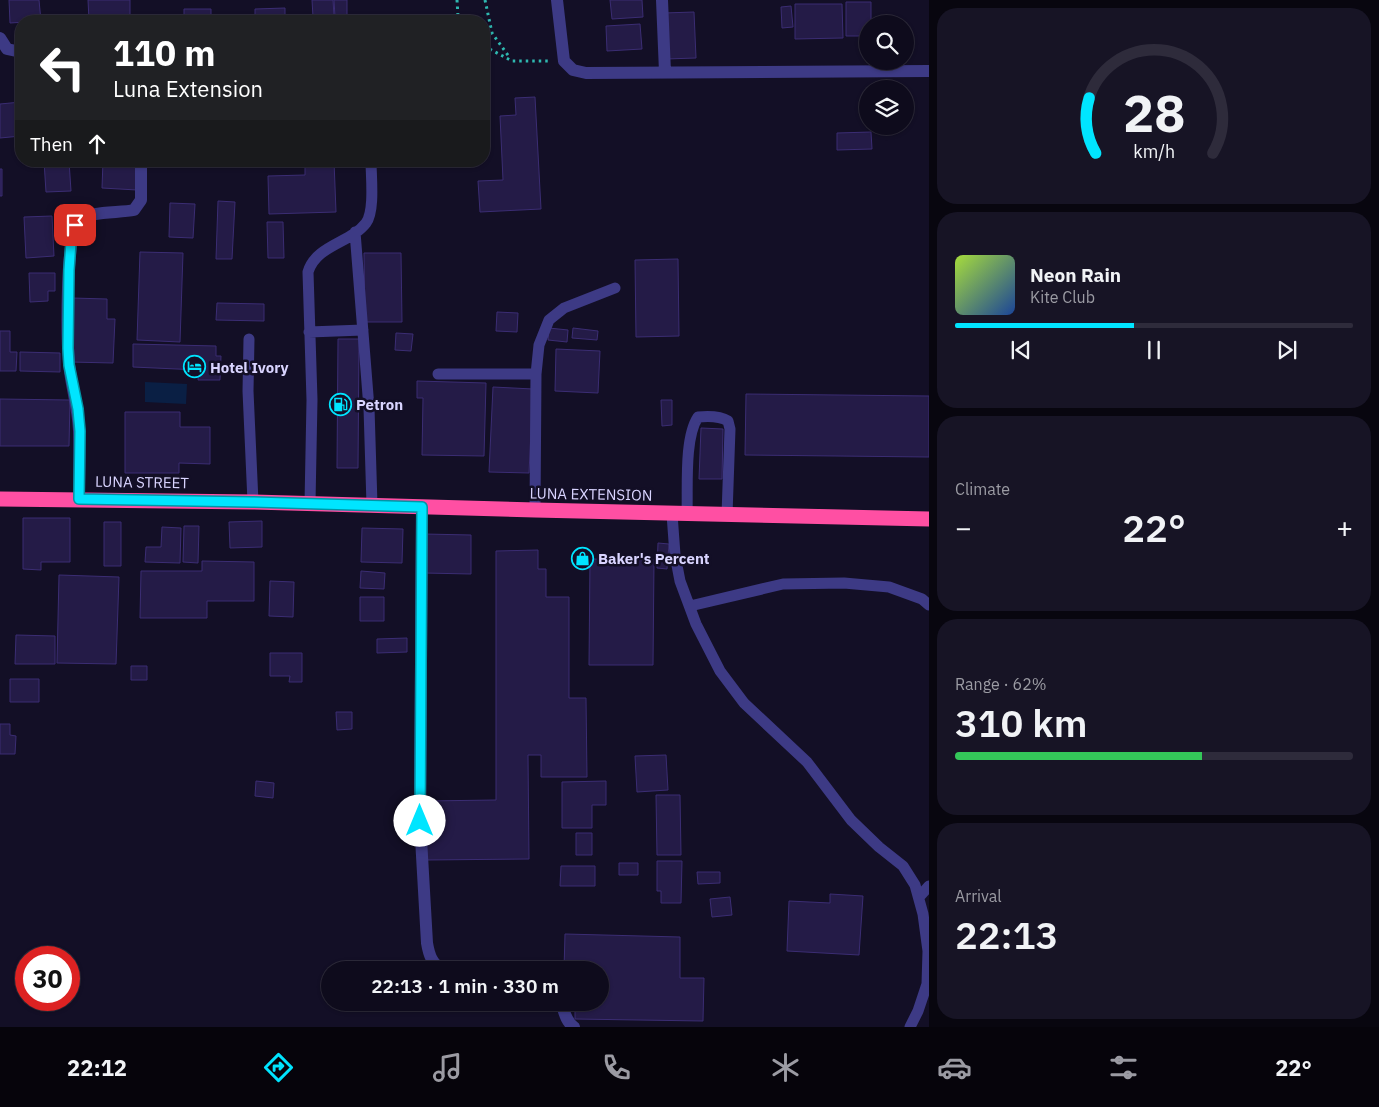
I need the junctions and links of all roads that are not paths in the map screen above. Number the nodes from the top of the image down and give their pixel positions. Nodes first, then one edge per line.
1 (557, 0) edge
2 (662, 0) edge
3 (0, 38) edge
4 (15, 51) edge
5 (929, 71) edge
6 (665, 72) junction
7 (141, 167) edge
8 (371, 167) edge
9 (355, 232) junction
10 (614, 288) dead end
11 (363, 330) junction
12 (309, 332) junction
13 (249, 338) dead end
14 (438, 374) dead end
15 (536, 374) junction
16 (0, 499) edge
17 (79, 499) junction
18 (252, 502) junction
19 (310, 503) junction
20 (372, 505) junction
21 (422, 507) junction
22 (535, 510) junction
23 (680, 514) junction
24 (727, 515) junction
25 (929, 519) edge
26 (929, 605) edge
27 (690, 606) junction
28 (929, 886) edge
29 (919, 898) junction
30 (433, 961) edge
31 (565, 1011) edge
32 (574, 1027) edge
33 (910, 1027) edge

1 - 6 street
2 - 6 street
3 - 4 street
5 - 6 street
7 - 17 street
8 - 9 lane
9 - 11 lane
9 - 12 lane
10 - 15 lane
11 - 12 lane
11 - 20 lane
12 - 19 lane
13 - 18 lane
14 - 15 lane
15 - 22 lane
16 - 17 highway, LUNA STREET
17 - 18 highway, LUNA STREET
18 - 19 highway, LUNA EXTENSION
19 - 20 highway, LUNA EXTENSION
20 - 21 highway, LUNA EXTENSION
21 - 22 highway, LUNA EXTENSION
21 - 30 street
22 - 23 highway, LUNA EXTENSION
23 - 24 highway, LUNA EXTENSION
23 - 24 lane
23 - 27 lane
24 - 25 highway, LUNA EXTENSION
26 - 27 lane
27 - 29 lane
28 - 29 lane
29 - 33 lane
31 - 32 street

